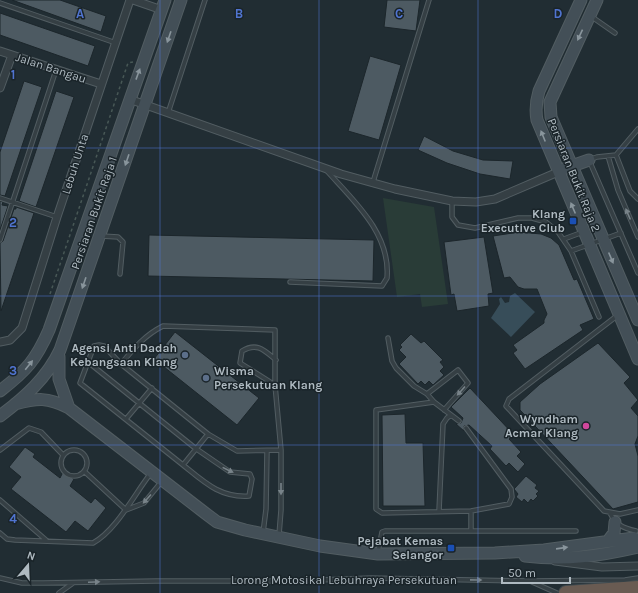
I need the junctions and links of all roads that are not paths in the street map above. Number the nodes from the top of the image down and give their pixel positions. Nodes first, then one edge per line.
1 (131, 0) edge
2 (181, 0) edge
3 (205, 0) edge
4 (429, 0) edge
5 (581, 0) edge
6 (597, 0) edge
7 (0, 3) edge
8 (163, 5) edge
9 (589, 16) junction
10 (615, 33) dead end
11 (116, 43) junction
12 (0, 51) edge
13 (12, 55) junction
14 (56, 70) junction
15 (101, 84) junction
16 (0, 88) edge
17 (129, 99) junction
18 (146, 106) junction
19 (168, 114) junction
20 (638, 129) edge
21 (616, 155) junction
22 (608, 156) junction
23 (589, 160) junction
24 (571, 166) junction
25 (325, 169) junction
26 (558, 172) junction
27 (373, 183) junction
28 (0, 198) edge
29 (638, 199) edge
30 (452, 200) junction
31 (13, 202) junction
32 (57, 217) junction
33 (584, 232) junction
34 (621, 233) junction
35 (100, 236) junction
36 (638, 237) edge
37 (564, 239) junction
38 (0, 240) edge
39 (603, 240) junction
40 (589, 245) junction
41 (571, 252) junction
42 (638, 273) edge
43 (120, 274) dead end
44 (290, 282) dead end
45 (619, 315) junction
46 (599, 317) dead end
47 (638, 320) edge
48 (388, 338) dead end
49 (0, 342) edge
50 (60, 350) junction
51 (637, 355) edge
52 (276, 360) junction
53 (88, 362) junction
54 (121, 364) junction
55 (275, 385) junction
56 (152, 388) junction
57 (0, 391) edge
58 (427, 394) junction
59 (434, 402) junction
60 (140, 403) junction
61 (15, 404) junction
62 (69, 408) junction
63 (444, 410) junction
64 (0, 416) edge
65 (451, 416) junction
66 (126, 419) junction
67 (459, 421) dead end
68 (466, 428) dead end
69 (208, 434) junction
70 (195, 448) junction
71 (0, 450) edge
72 (267, 450) junction
73 (281, 450) junction
74 (63, 455) junction
75 (183, 465) junction
76 (85, 472) junction
77 (152, 472) junction
78 (162, 481) junction
79 (0, 500) edge
80 (126, 510) junction
81 (638, 510) edge
82 (439, 511) junction
83 (471, 511) junction
84 (613, 518) junction
85 (471, 531) junction
86 (576, 531) dead end
87 (0, 534) edge
88 (263, 534) junction
89 (279, 537) junction
90 (637, 538) edge
91 (46, 540) junction
92 (608, 541) junction
93 (495, 553) junction
94 (378, 554) junction
95 (545, 559) junction
96 (638, 566) edge
97 (0, 578) edge
98 (638, 578) edge
99 (529, 581) junction
100 (74, 583) junction
101 (638, 588) edge
102 (59, 593) edge
103 (557, 593) edge
104 (566, 593) edge

1 - 8 street
1 - 11 street, Lebuh Unta
2 -> 18 street, Persiaran Bukit Raja 1
3 - 19 lane
4 - 27 lane
26 -> 5 street, Persiaran Bukit Raja 2
6 - 9 street, Persiaran Bukit Raja 2
7 - 11 lane
17 -> 8 street, Persiaran Bukit Raja 1
9 - 10 lane
9 -> 24 street, Persiaran Bukit Raja 2
11 - 15 street, Lebuh Unta
12 - 13 street, Jalan Bangau
13 - 14 street, Jalan Bangau
13 - 16 street
14 - 15 street, Jalan Bangau
14 - 31 lane
15 - 32 street, Lebuh Unta
17 - 18 street
57 -> 17 street, Persiaran Bukit Raja 1
18 - 19 street
18 -> 35 street, Persiaran Bukit Raja 1
19 - 25 street
20 - 21 lane
21 - 22 lane
21 - 29 lane
22 - 23 lane
36 -> 22 lane
23 - 24 street
23 - 34 lane
24 - 26 street
24 - 39 street, Persiaran Bukit Raja 2
25 - 27 street
25 - 44 lane
26 - 30 street
33 -> 26 street, Persiaran Bukit Raja 2
27 - 30 street
28 - 31 lane
30 - 37 lane
31 - 32 lane
31 - 38 lane
32 - 49 street, Lebuh Unta
33 - 37 lane
33 - 40 street, Persiaran Bukit Raja 2
34 - 39 lane
34 - 42 lane
35 - 43 lane
35 -> 50 street, Persiaran Bukit Raja 1
37 - 41 lane
39 - 40 lane
39 -> 47 street, Persiaran Bukit Raja 2
40 - 41 lane
40 - 45 street, Persiaran Bukit Raja 2
41 - 46 lane
45 - 51 street, Persiaran Bukit Raja 2
45 - 84 lane
48 - 58 lane
50 - 61 street, Persiaran Bukit Raja 1
50 - 62 street
52 - 54 lane
52 - 55 lane
52 - 55 lane
53 - 54 lane
53 - 60 lane
53 - 66 lane
54 - 56 lane
55 - 73 lane
56 - 60 lane
56 - 69 lane
58 - 59 lane
58 -> 63 lane
59 - 63 lane
59 - 82 lane
60 - 66 lane
60 - 70 lane
61 - 62 street
61 - 64 street, Persiaran Bukit Raja 1
62 - 77 street
63 - 65 lane
65 - 67 lane
65 - 82 lane
66 - 75 lane
68 - 83 lane
69 - 70 lane
69 - 72 lane
70 - 75 lane
70 -> 75 lane
71 - 74 lane
72 - 73 lane
72 - 88 lane
73 -> 89 lane
74 - 76 lane
74 - 76 lane
76 - 80 lane
77 - 78 street
77 - 80 lane
78 -> 80 lane
78 - 88 street
79 - 91 lane
80 - 91 lane
81 - 84 lane
82 - 83 lane
83 - 85 lane
84 - 90 lane
84 - 92 street
85 - 86 lane
85 - 94 lane
87 - 91 lane
88 - 89 street
89 - 94 street
90 - 92 street
90 - 95 street
93 -> 92 street
93 - 94 street
93 - 95 street
95 - 96 street
97 - 100 lane, Lorong Motosikal Lebuhraya Persekutuan
98 - 99 lane, Lorong Motosikal Lebuhraya Persekutuan
100 -> 99 lane, Lorong Motosikal Lebuhraya Persekutuan
99 - 103 lane
100 - 102 lane
101 - 104 highway

